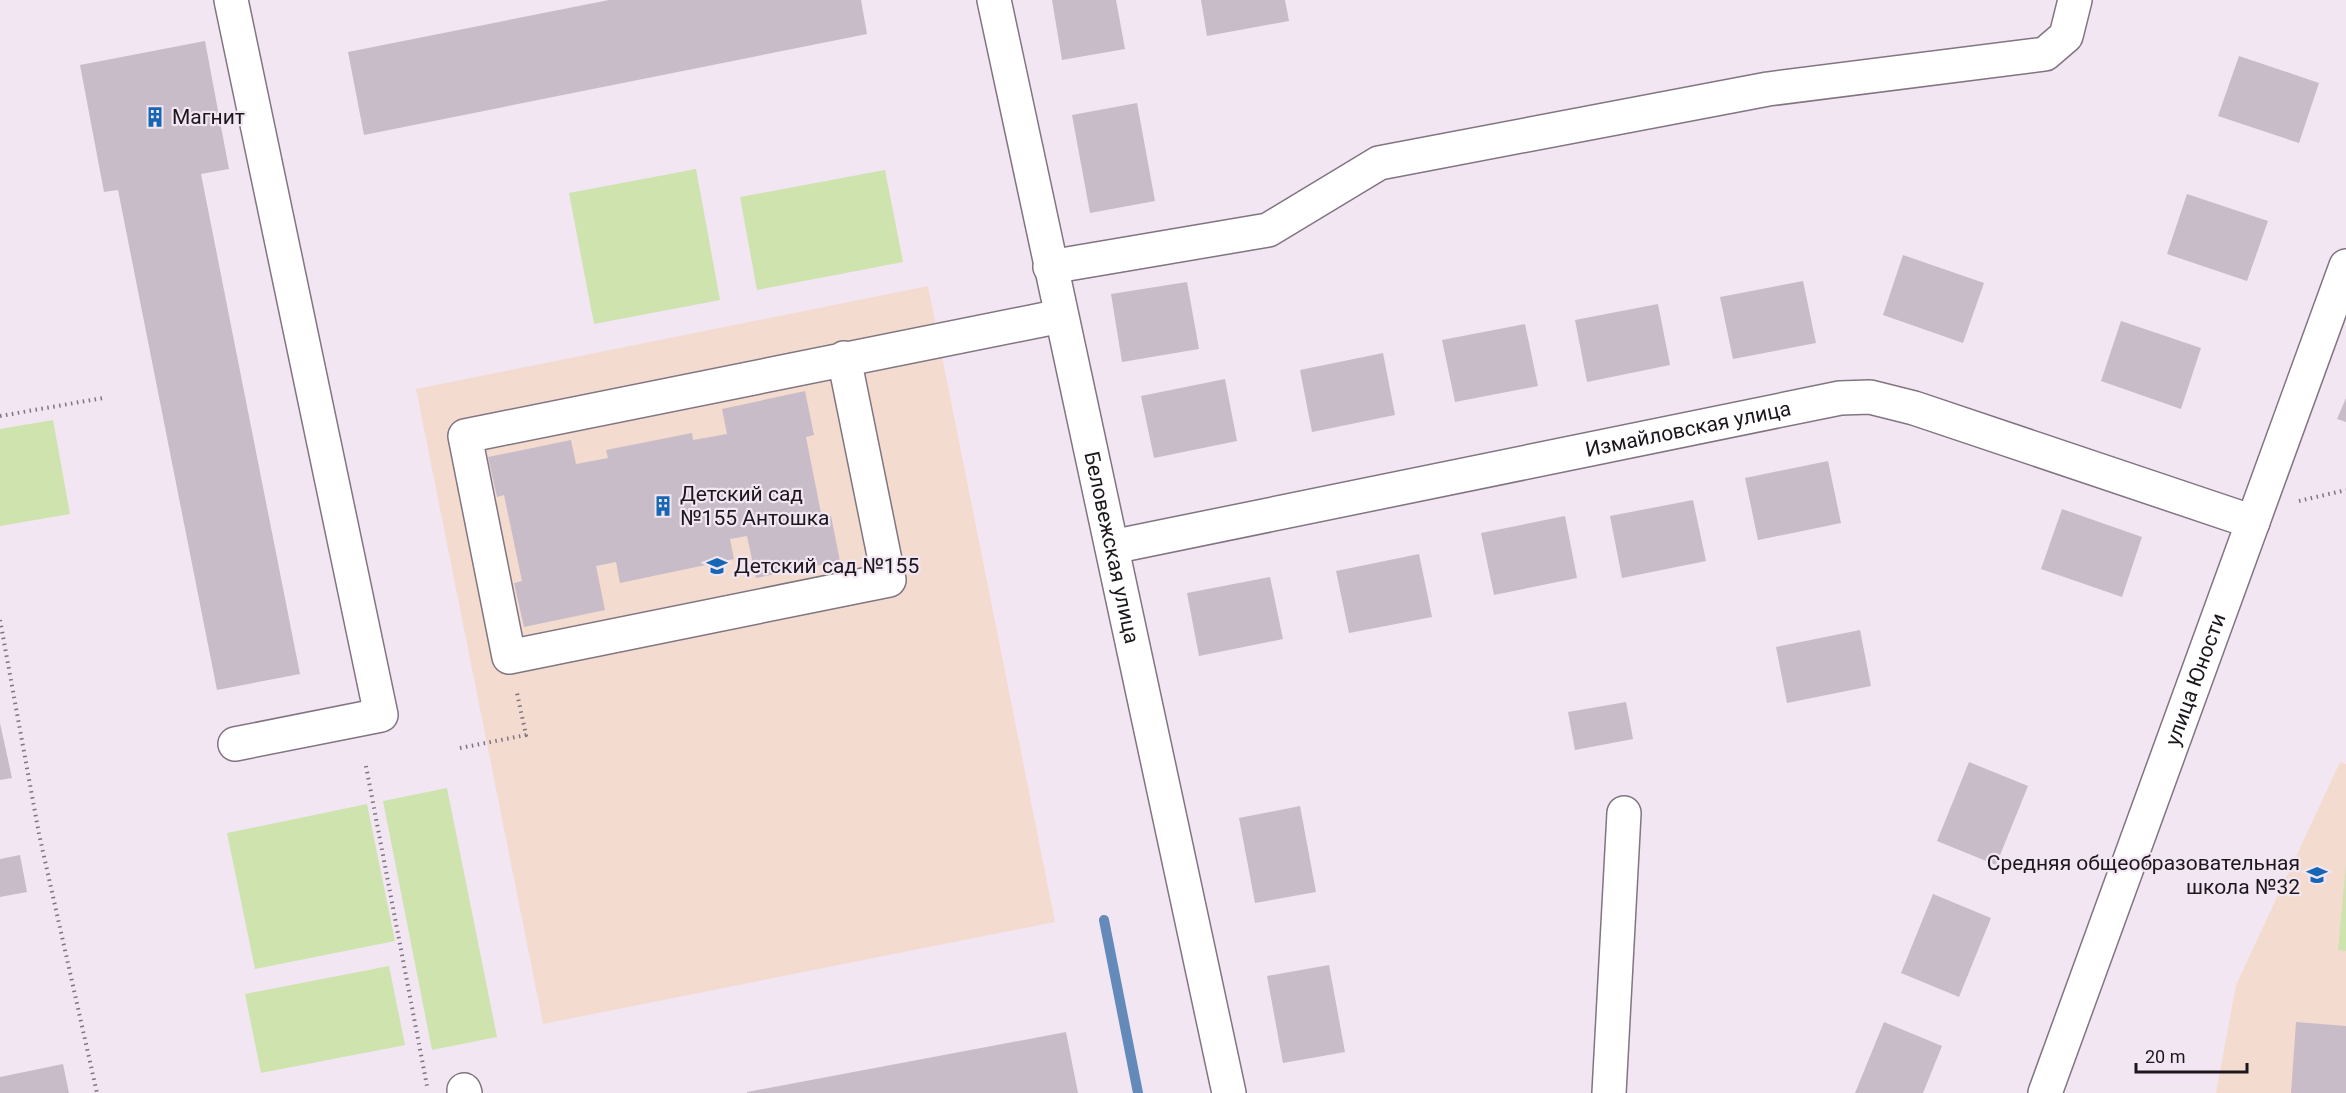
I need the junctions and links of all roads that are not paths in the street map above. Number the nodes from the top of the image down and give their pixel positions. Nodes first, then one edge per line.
1 (231, 0) edge
2 (994, 0) edge
3 (2075, 0) edge
4 (2346, 266) edge
5 (1050, 267) junction
6 (1061, 316) junction
7 (844, 358) junction
8 (2253, 522) junction
9 (1112, 548) junction
10 (235, 744) dead end
11 (1624, 813) dead end
12 (1229, 1093) edge
13 (1609, 1093) edge
14 (2045, 1093) edge

1 - 10 street
2 - 5 street, Беловежская улица
3 - 5 street
4 - 8 street, улица Юности
5 - 6 street, Беловежская улица
6 - 7 street
6 - 9 street, Беловежская улица
7 - 7 street
8 - 9 street, Измайловская улица
8 - 14 street, улица Юности
9 - 12 street, Беловежская улица
11 - 13 street

